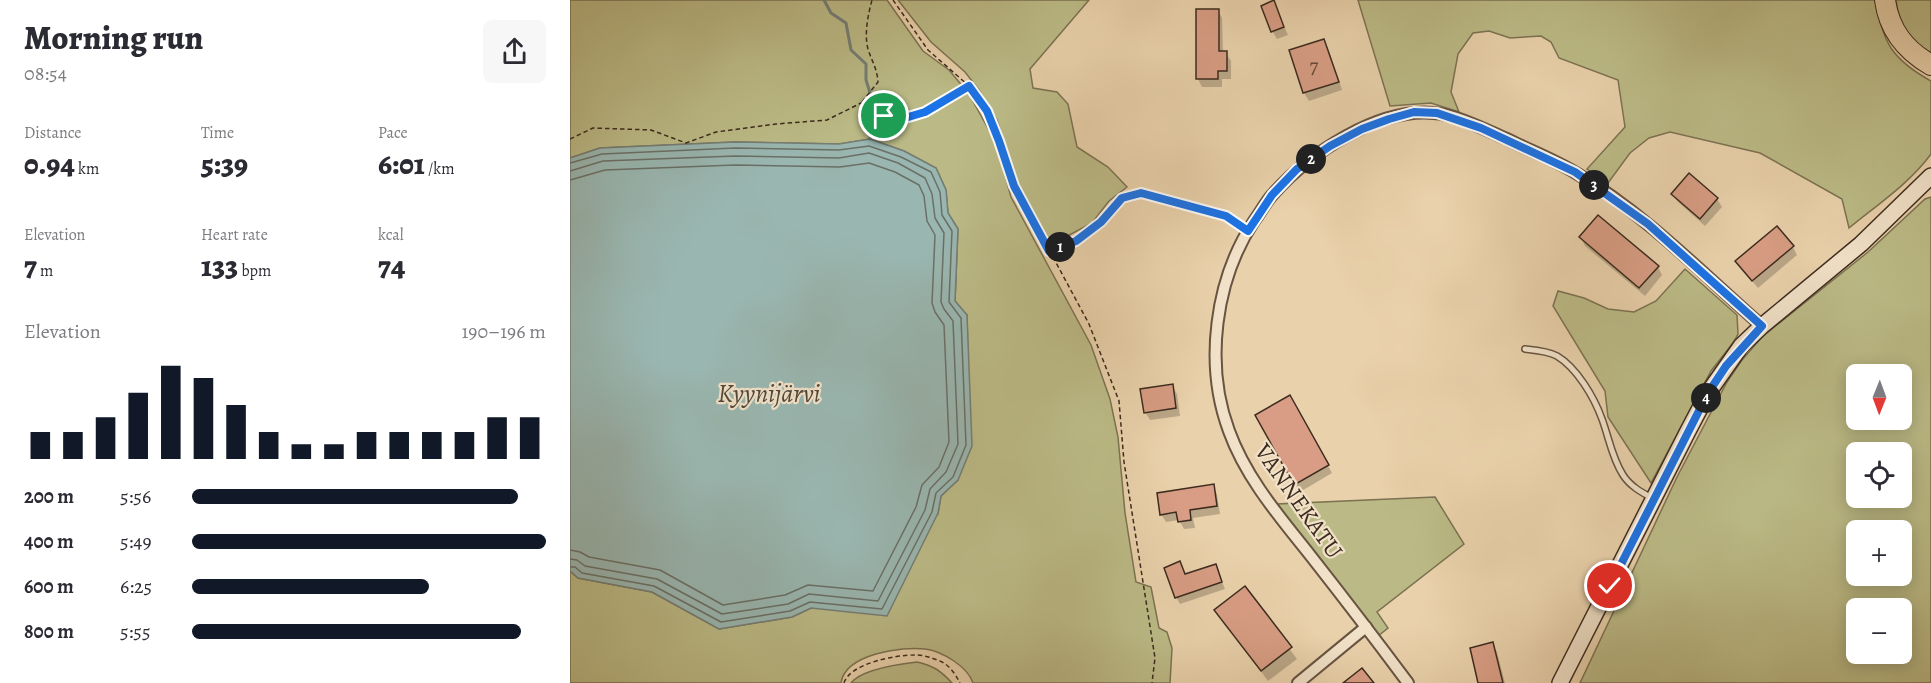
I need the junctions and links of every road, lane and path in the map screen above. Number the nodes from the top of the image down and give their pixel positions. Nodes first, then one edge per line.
1 (872, 0) edge
2 (893, 0) edge
3 (1884, 0) edge
4 (1931, 65) edge
5 (969, 86) junction
6 (861, 103) junction
7 (570, 139) edge
8 (1928, 183) edge
9 (1248, 231) junction
10 (1049, 251) junction
11 (1762, 326) junction
12 (1525, 349) dead end
13 (1653, 499) junction
14 (1366, 627) junction
15 (844, 683) edge
16 (960, 683) edge
17 (1152, 683) edge
18 (1298, 683) edge
19 (1408, 683) edge
20 (1560, 683) edge

1 - 6 path
2 - 5 path
3 - 4 highway
5 - 6 path
5 - 10 path
6 - 7 path
8 - 11 street
9 - 10 lane
9 - 11 street, VANNEKATU
9 - 14 street, VANNEKATU
10 - 17 path
11 - 13 street
12 - 13 lane
13 - 20 street
14 - 18 street
14 - 19 street, VANNEKATU
15 - 16 path

